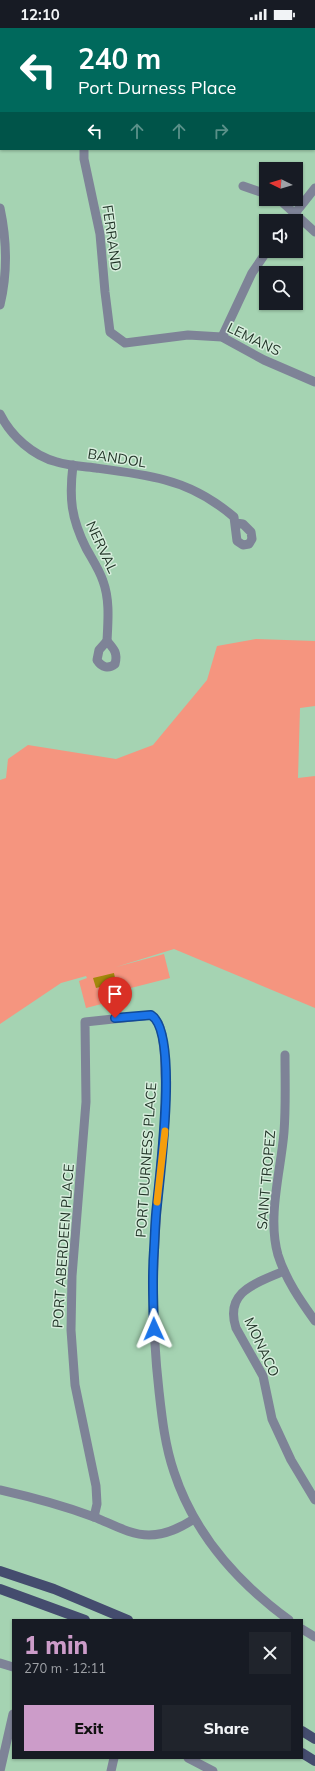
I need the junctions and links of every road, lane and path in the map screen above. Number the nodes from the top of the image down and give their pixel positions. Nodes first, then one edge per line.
1 (84, 150) edge
2 (243, 186) dead end
3 (315, 188) edge
4 (259, 192) edge
5 (286, 206) edge
6 (0, 208) edge
7 (295, 213) junction
8 (315, 232) edge
9 (3, 257) edge
10 (262, 258) edge
11 (0, 305) edge
12 (110, 332) joint
13 (222, 337) junction
14 (315, 382) edge
15 (0, 414) edge
16 (73, 465) junction
17 (236, 523) dead end
18 (107, 642) dead end
19 (85, 1022) joint
20 (285, 1056) dead end
21 (284, 1272) junction
22 (315, 1321) edge
23 (0, 1490) edge
24 (315, 1500) edge
25 (94, 1517) junction
26 (194, 1519) junction
27 (0, 1571) edge
28 (0, 1589) edge
29 (82, 1619) edge
30 (126, 1619) edge
31 (288, 1619) edge
32 (303, 1630) edge
33 (315, 1637) edge
34 (0, 1663) edge
35 (12, 1667) edge
36 (12, 1718) edge
37 (303, 1732) edge
38 (315, 1739) edge
39 (303, 1754) edge
40 (114, 1759) edge
41 (190, 1759) edge
42 (315, 1761) edge
43 (0, 1771) edge
44 (111, 1771) edge
45 (213, 1771) edge

1 - 12 street, FERRAND
2 - 4 street
3 - 7 street
5 - 7 street
6 - 9 street
7 - 8 street
9 - 11 street
10 - 13 street
12 - 13 street, LEMANS
13 - 14 street, LEMANS
15 - 16 street, BANDOL
16 - 17 street, BANDOL
16 - 18 street, NERVAL
19 - 25 street, PORT ABERDEEN PLACE
19 - 26 street, PORT DURNESS PLACE
20 - 21 street, SAINT TROPEZ
21 - 22 street, SAINT TROPEZ
21 - 24 street, MONACO
23 - 25 street
25 - 26 street
26 - 31 street, PORT DURNESS PLACE
27 - 30 main road
28 - 29 main road
32 - 33 street
34 - 35 street
36 - 43 street
37 - 38 main road
39 - 42 main road
40 - 44 street
41 - 45 street

